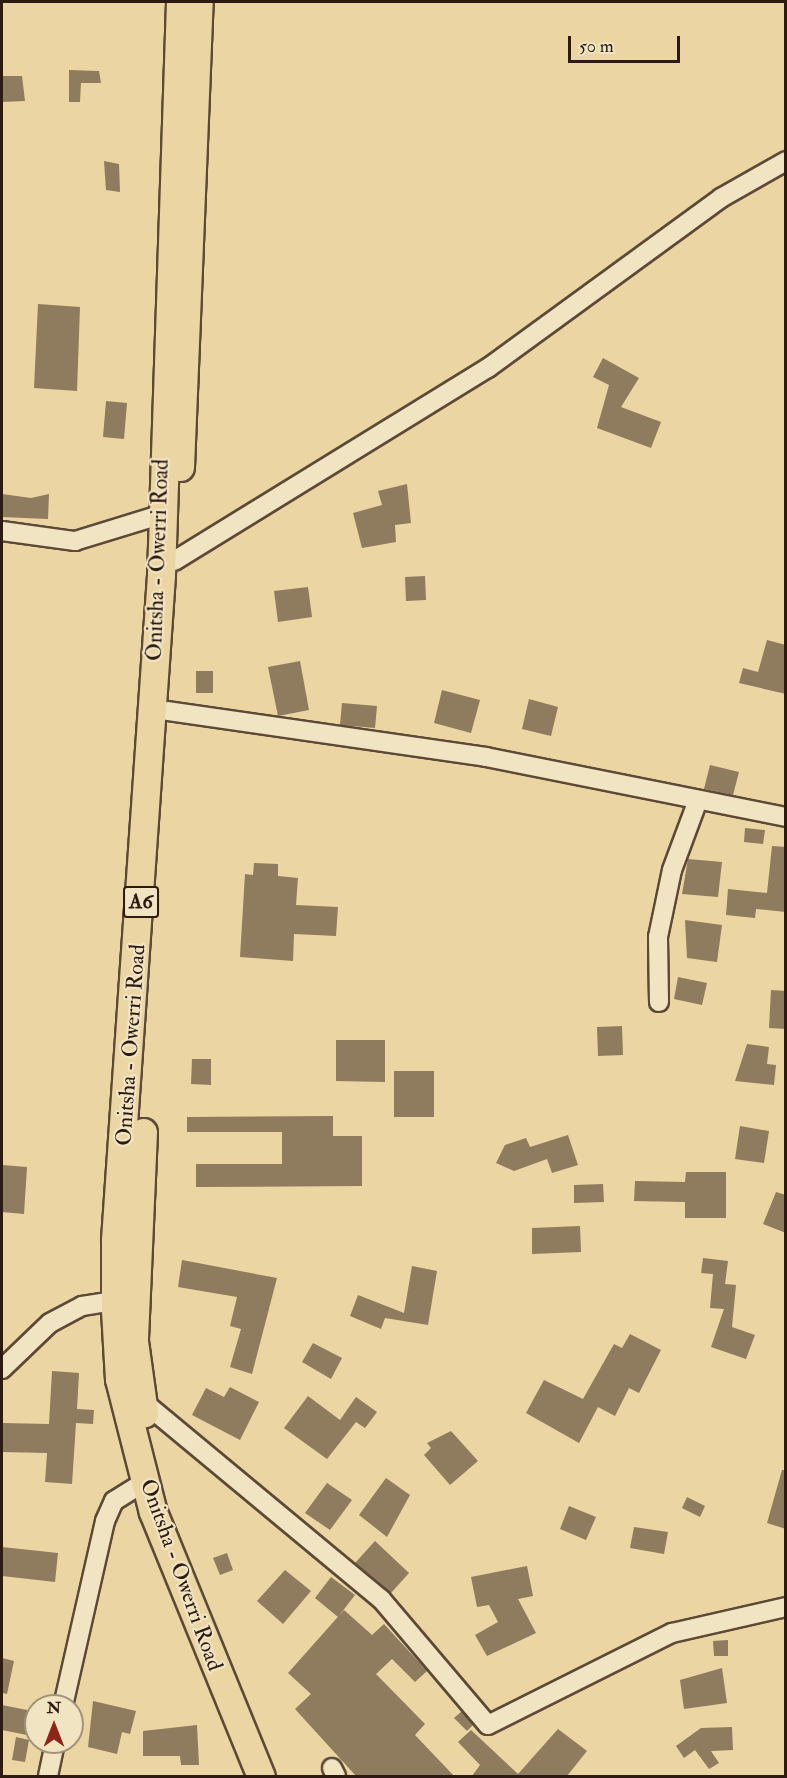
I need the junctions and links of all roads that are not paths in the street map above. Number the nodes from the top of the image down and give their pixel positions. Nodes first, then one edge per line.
1 (180, 2) edge
2 (199, 2) edge
3 (786, 161) edge
4 (160, 515) junction
5 (2, 531) edge
6 (174, 561) junction
7 (167, 711) junction
8 (698, 800) junction
9 (786, 817) edge
10 (659, 1002) dead end
11 (115, 1301) junction
12 (2, 1369) edge
13 (141, 1400) junction
14 (144, 1482) junction
15 (786, 1607) edge
16 (66, 1694) edge
17 (53, 1754) edge
18 (48, 1776) edge
19 (261, 1776) edge
20 (279, 1776) edge

1 - 4 highway, Onitsha - Owerri Road / A6
2 - 6 highway, Onitsha - Owerri Road / A6
3 - 6 street
4 - 5 street
4 - 11 highway, Onitsha - Owerri Road / A6
6 - 7 highway, Onitsha - Owerri Road / A6
7 - 8 street
7 - 13 highway, Onitsha - Owerri Road / A6
8 - 9 street
8 - 10 street
11 - 12 street
11 - 14 highway, Onitsha - Owerri Road / A6
13 - 15 street
13 - 20 highway, Onitsha - Owerri Road / A6
14 - 16 street
14 - 19 highway, Onitsha - Owerri Road / A6
17 - 18 street

